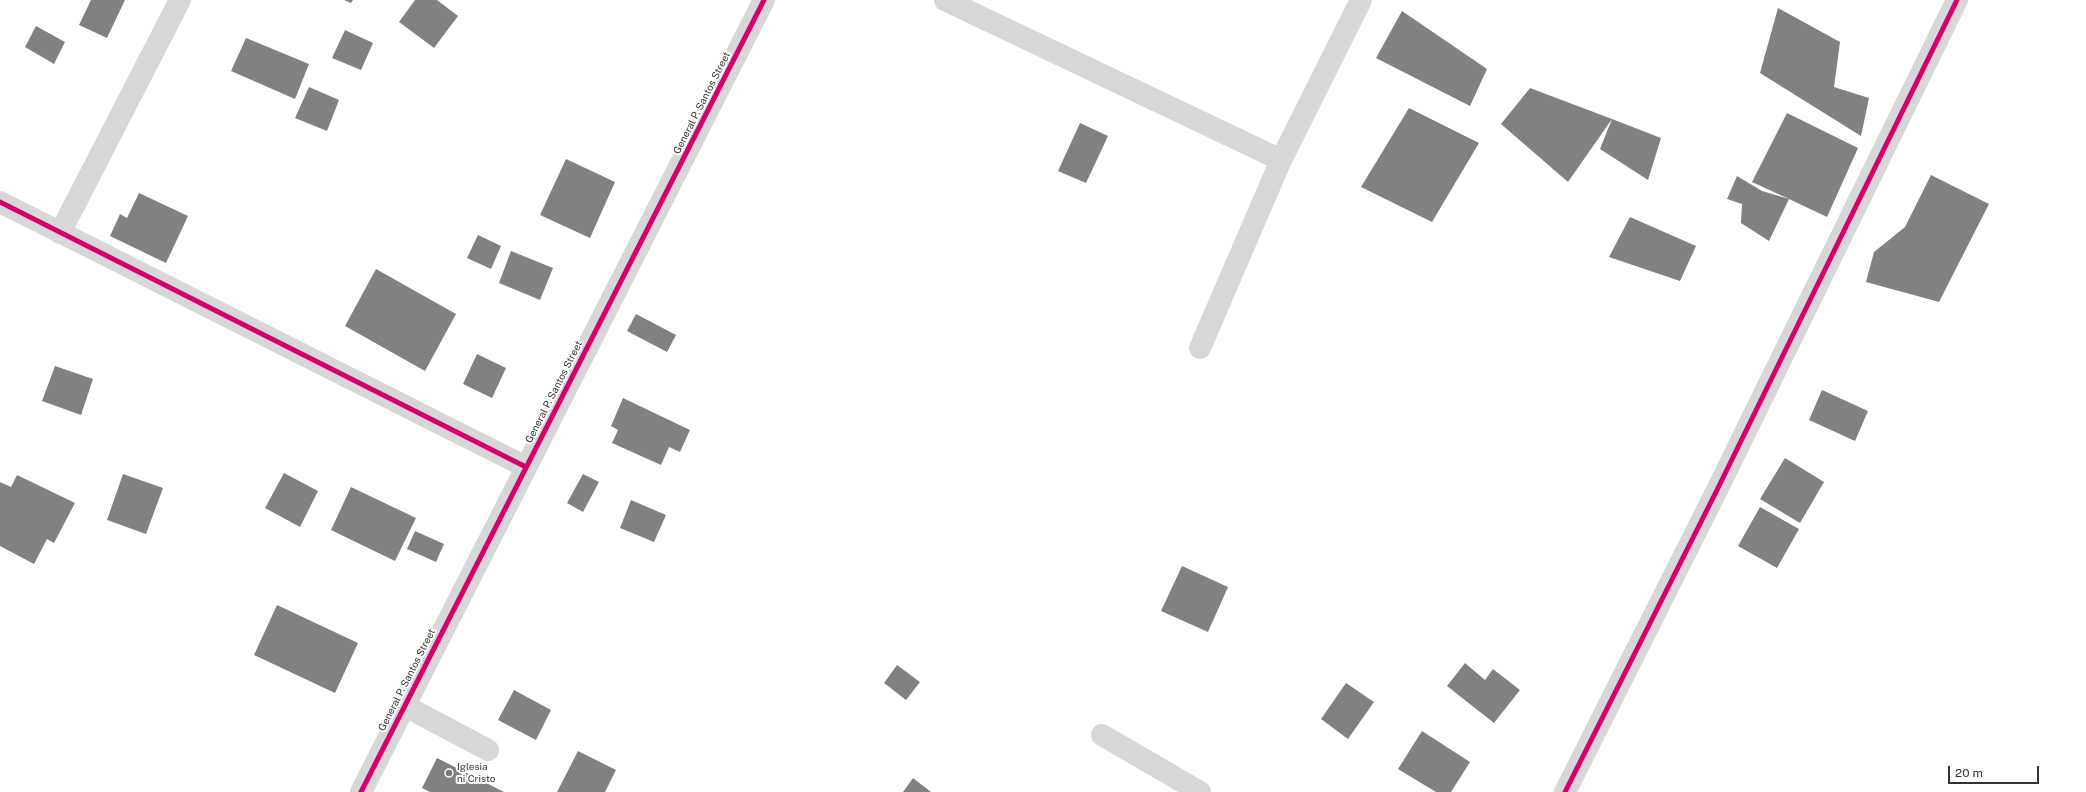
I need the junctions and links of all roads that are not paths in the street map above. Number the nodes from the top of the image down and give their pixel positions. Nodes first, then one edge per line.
1 (180, 0) edge
2 (764, 0) edge
3 (945, 0) edge
4 (1361, 0) edge
5 (1957, 0) edge
6 (1281, 160) junction
7 (0, 202) edge
8 (60, 233) junction
9 (1200, 348) dead end
10 (526, 467) junction
11 (404, 706) junction
12 (1102, 735) dead end
13 (488, 750) dead end
14 (361, 792) edge
15 (1200, 792) edge
16 (1565, 792) edge

1 - 8 street
2 - 10 street, General P. Santos Street
3 - 6 street
4 - 6 street
5 - 16 street
6 - 9 street
7 - 8 street
8 - 10 street
10 - 11 street, General P. Santos Street
11 - 13 street
11 - 14 street, General P. Santos Street
12 - 15 street

